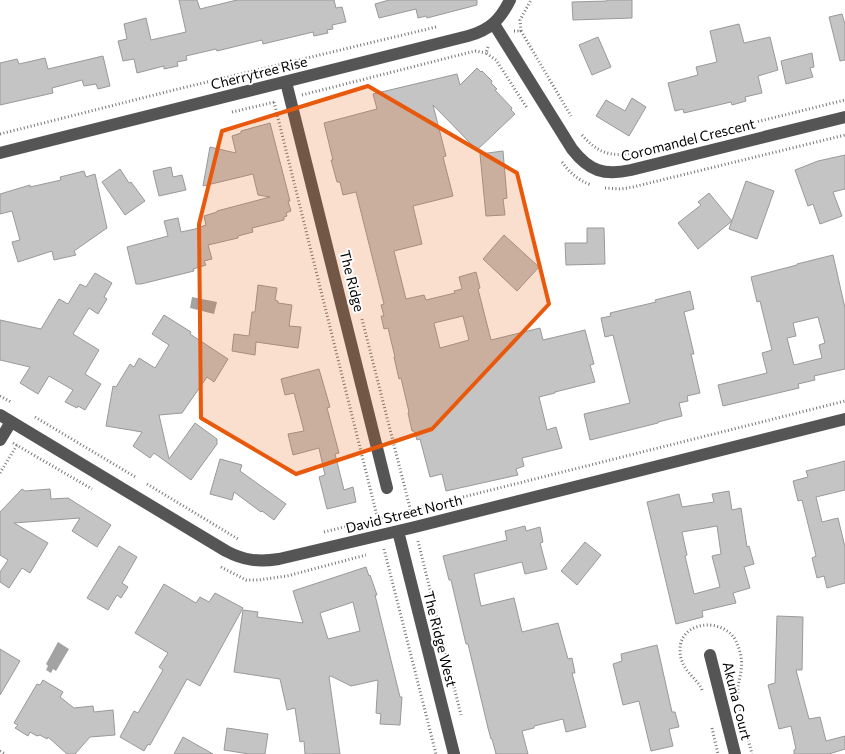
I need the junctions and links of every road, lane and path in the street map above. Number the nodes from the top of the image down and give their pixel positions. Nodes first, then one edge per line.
1 (510, 0) edge
2 (532, 0) edge
3 (494, 24) junction
4 (440, 26) dead end
5 (513, 31) dead end
6 (521, 31) junction
7 (488, 47) dead end
8 (486, 53) junction
9 (286, 82) junction
10 (305, 94) junction
11 (299, 96) dead end
12 (845, 100) edge
13 (274, 102) dead end
14 (308, 103) dead end
15 (528, 109) dead end
16 (845, 117) edge
17 (573, 120) dead end
18 (578, 130) dead end
19 (719, 131) dead end
20 (0, 134) edge
21 (845, 135) edge
22 (642, 151) dead end
23 (0, 152) edge
24 (559, 158) dead end
25 (598, 186) dead end
26 (602, 188) dead end
27 (361, 315) dead end
28 (0, 396) edge
29 (845, 401) edge
30 (14, 404) dead end
31 (28, 413) dead end
32 (5, 418) edge
33 (845, 419) edge
34 (0, 440) edge
35 (17, 445) dead end
36 (0, 473) edge
37 (387, 488) dead end
38 (410, 510) junction
39 (412, 517) dead end
40 (377, 518) junction
41 (379, 525) dead end
42 (398, 531) junction
43 (323, 532) dead end
44 (417, 538) dead end
45 (240, 540) dead end
46 (384, 546) dead end
47 (710, 655) dead end
48 (462, 720) dead end
49 (0, 751) edge
50 (5, 754) edge
51 (436, 754) edge
52 (454, 754) edge
53 (735, 754) edge

1 - 3 street
2 - 6 path
3 - 9 street, Cherrytree Rise
3 - 16 street, Coromandel Crescent
4 - 20 path
5 - 6 path
6 - 17 path
7 - 8 path
8 - 10 path
8 - 15 path
9 - 23 street, Cherrytree Rise
9 - 37 street, The Ridge
10 - 11 path
10 - 14 path
12 - 19 path
13 - 40 path
18 - 22 path
21 - 26 path
24 - 25 path
27 - 38 path
28 - 30 path
29 - 38 path
31 - 45 path
32 - 34 street
32 - 42 street, David Street North
33 - 42 street, David Street North
35 - 36 path
38 - 39 path
38 - 40 path
40 - 41 path
40 - 43 path
42 - 52 street, The Ridge West
44 - 48 path
46 - 51 path
47 - 53 street, Akuna Court
49 - 50 path

